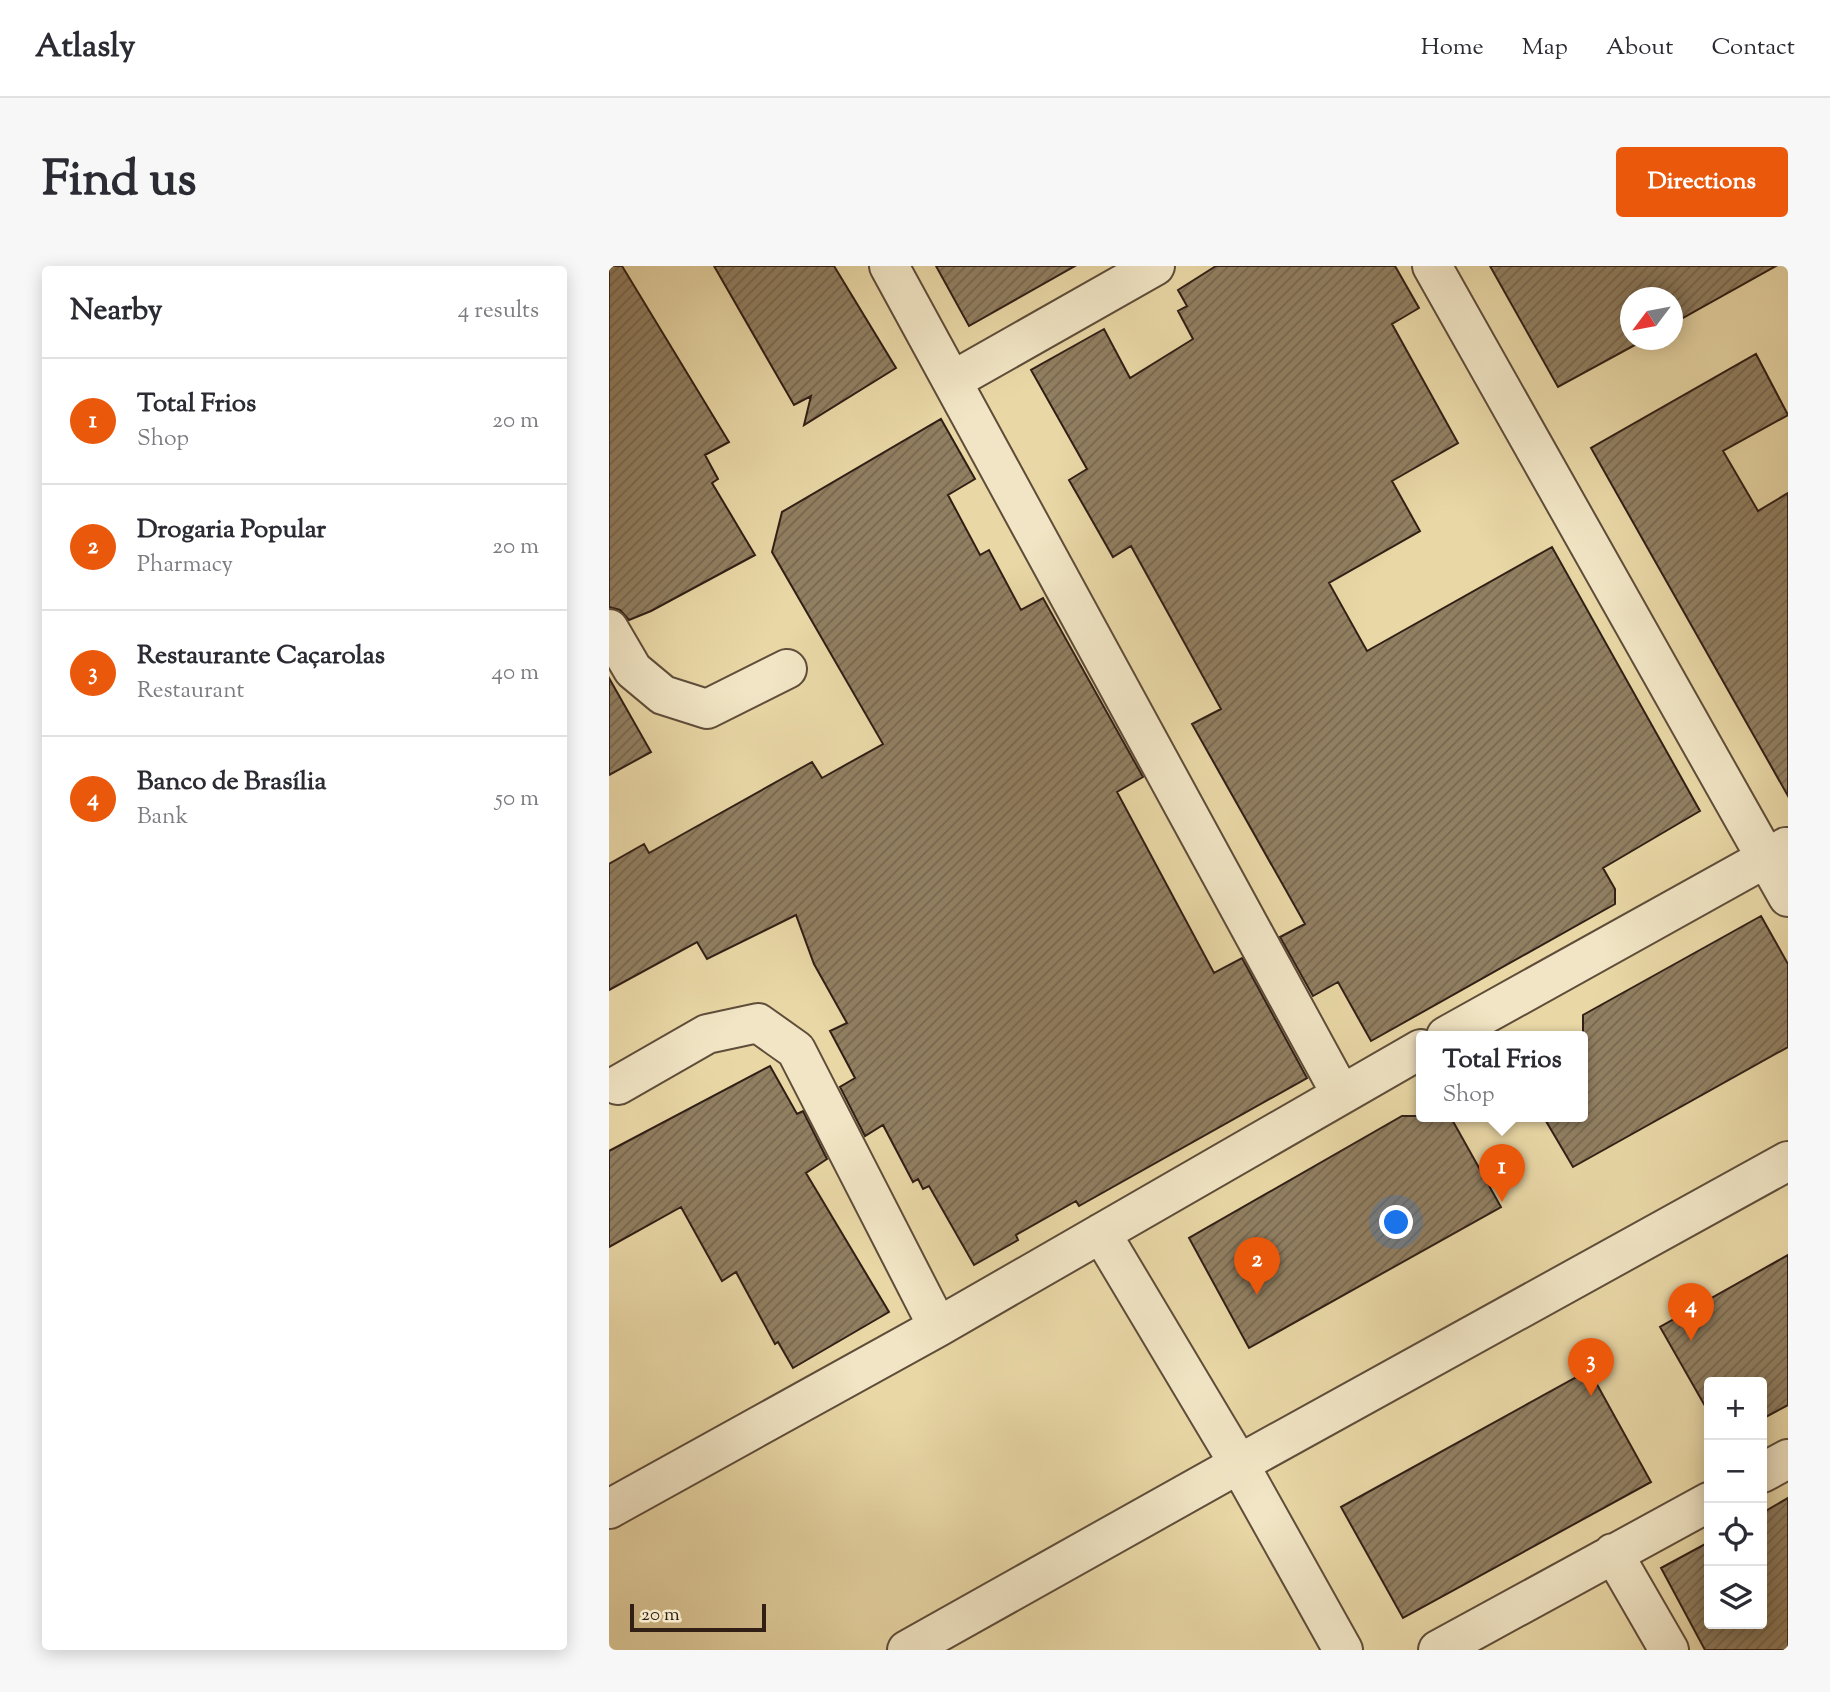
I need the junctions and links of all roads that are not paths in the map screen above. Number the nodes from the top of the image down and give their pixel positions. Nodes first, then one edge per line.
1 (889, 266) edge
2 (1155, 266) edge
3 (1432, 266) edge
4 (953, 381) junction
5 (609, 629) edge
6 (787, 668) dead end
7 (1777, 852) edge
8 (1788, 897) edge
9 (1455, 1031) edge
10 (1416, 1052) edge
11 (618, 1085) dead end
12 (1341, 1094) junction
13 (1788, 1161) edge
14 (1101, 1233) junction
15 (938, 1328) junction
16 (1788, 1459) edge
17 (1238, 1464) junction
18 (1767, 1470) edge
19 (1707, 1503) edge
20 (609, 1509) edge
21 (1613, 1553) junction
22 (907, 1650) edge
23 (1343, 1650) edge
24 (1438, 1650) edge
25 (1669, 1650) edge

1 - 4 street
2 - 4 street
3 - 7 street
4 - 12 street
5 - 6 street
7 - 8 street
7 - 9 street
10 - 12 street
11 - 15 street
12 - 14 street
13 - 17 street
14 - 15 street
14 - 17 street
15 - 20 street
16 - 18 street
17 - 22 street
17 - 23 street
19 - 21 street
21 - 24 street
21 - 25 street

